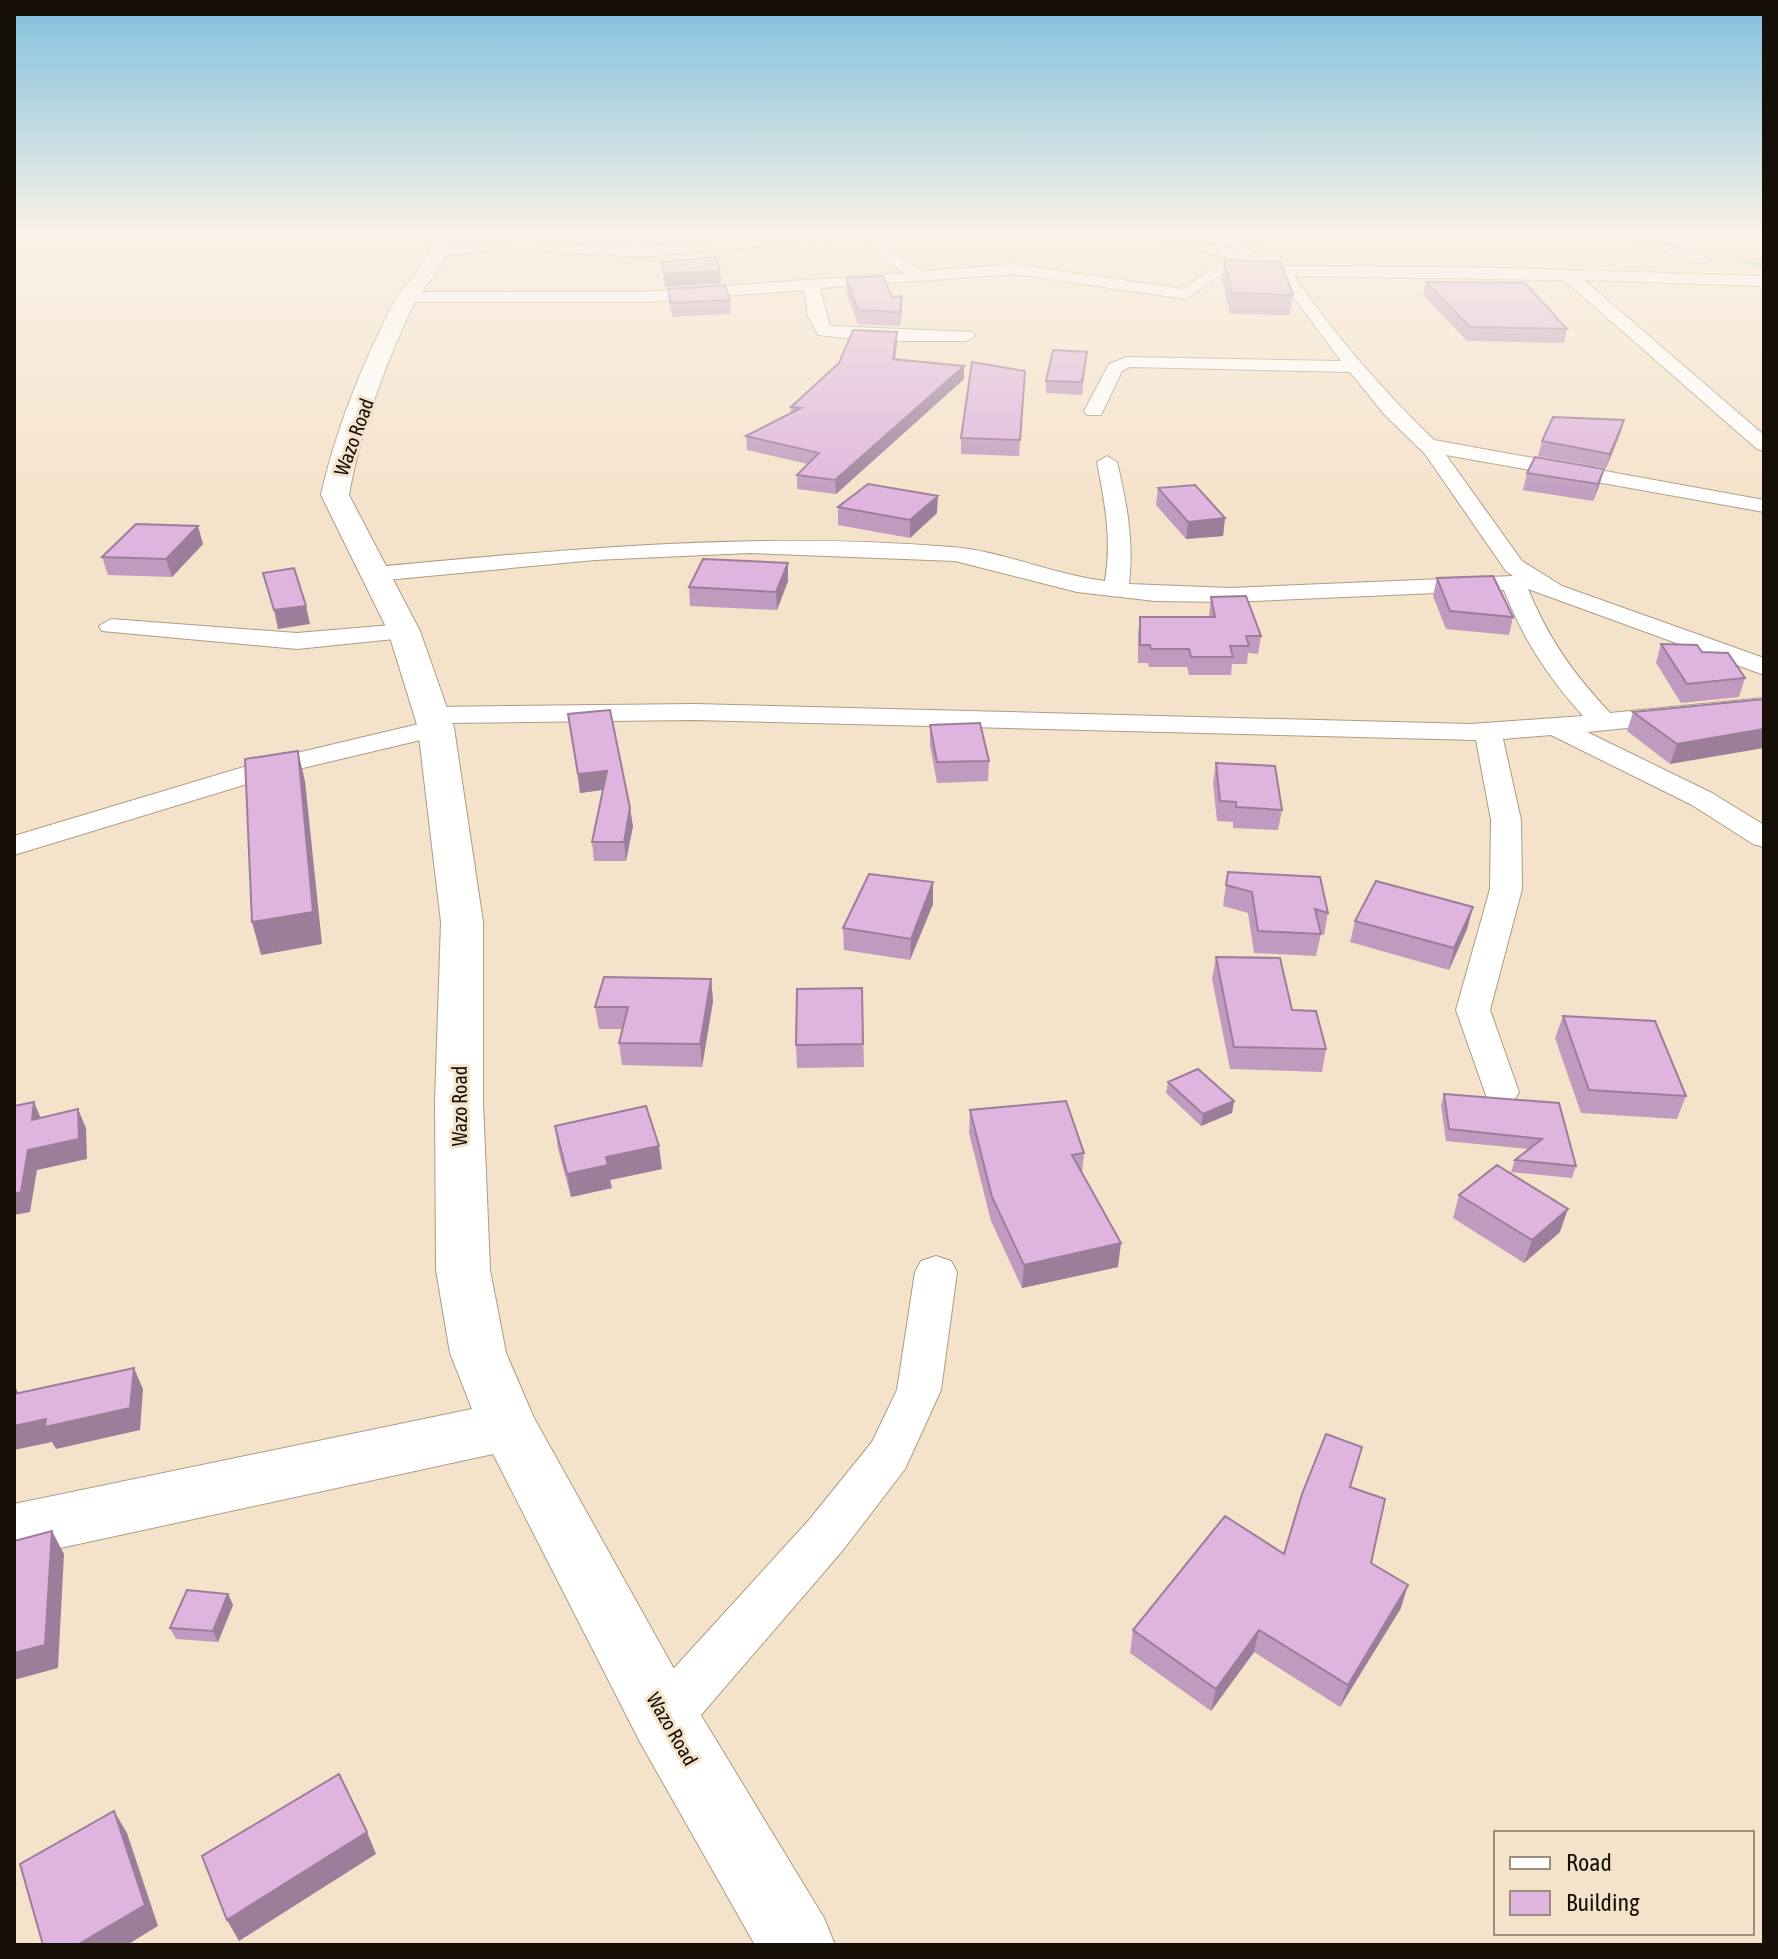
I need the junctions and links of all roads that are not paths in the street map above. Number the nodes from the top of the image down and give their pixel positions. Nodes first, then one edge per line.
1 (397, 324) edge
2 (820, 324) edge
3 (1320, 324) edge
4 (1625, 324) edge
5 (966, 336) dead end
6 (1356, 367) junction
7 (1094, 411) dead end
8 (1426, 445) junction
9 (1764, 445) edge
10 (1107, 462) dead end
11 (1764, 506) edge
12 (376, 574) junction
13 (1523, 582) junction
14 (1116, 590) junction
15 (111, 626) dead end
16 (404, 631) junction
17 (1764, 667) edge
18 (1764, 706) edge
19 (1601, 720) junction
20 (433, 722) junction
21 (1557, 728) junction
22 (1488, 732) junction
23 (1764, 838) edge
24 (14, 846) edge
25 (1501, 1092) dead end
26 (936, 1272) dead end
27 (508, 1426) junction
28 (14, 1531) edge
29 (664, 1718) junction
30 (797, 1945) edge

1 - 12 main road, Wazo Road
2 - 5 street
3 - 6 street
4 - 9 street
6 - 7 street
6 - 8 street
8 - 11 street
8 - 13 street
10 - 14 street
12 - 14 street
12 - 16 main road, Wazo Road
13 - 14 street
13 - 17 street
13 - 19 street
15 - 16 street
16 - 20 main road, Wazo Road
18 - 19 street
19 - 21 street
20 - 22 street
20 - 24 street
20 - 27 main road, Wazo Road
21 - 22 street
21 - 23 street
22 - 25 street
26 - 29 street
27 - 28 main road
27 - 29 main road, Wazo Road
29 - 30 main road, Wazo Road

